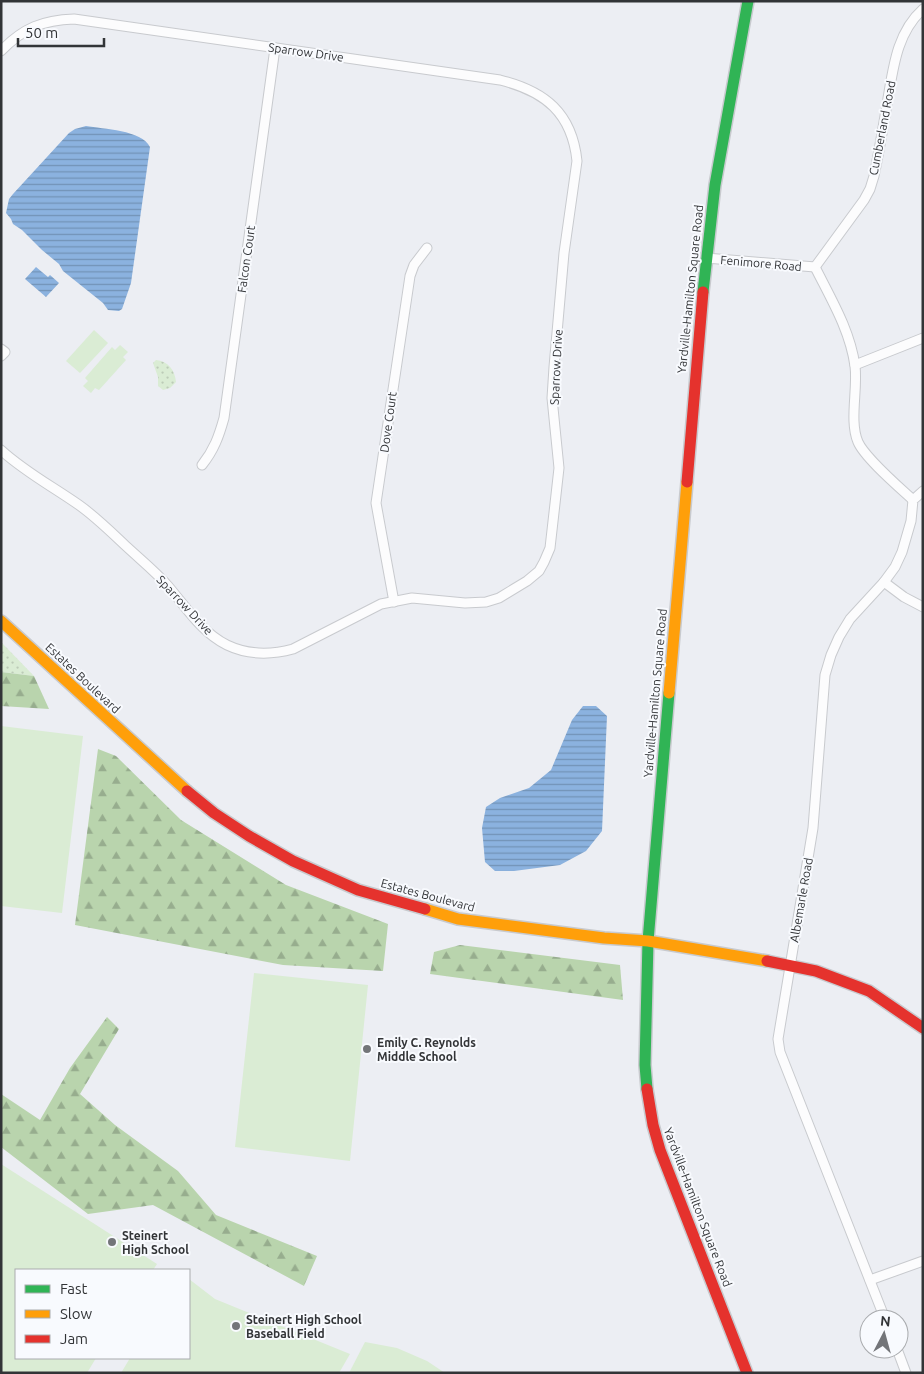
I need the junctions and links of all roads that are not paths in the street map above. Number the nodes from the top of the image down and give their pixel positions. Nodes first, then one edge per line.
1 (748, 1) edge
2 (923, 9) edge
3 (275, 48) junction
4 (1, 51) edge
5 (427, 248) dead end
6 (706, 258) junction
7 (815, 267) junction
8 (923, 338) edge
9 (1, 349) edge
10 (1, 356) edge
11 (855, 365) junction
12 (1, 450) edge
13 (202, 465) dead end
14 (923, 491) edge
15 (913, 500) junction
16 (884, 582) junction
17 (394, 602) junction
18 (923, 607) edge
19 (1, 621) edge
20 (648, 941) junction
21 (790, 965) junction
22 (923, 1028) edge
23 (923, 1260) edge
24 (870, 1280) junction
25 (881, 1309) edge
26 (901, 1359) edge
27 (747, 1373) edge
28 (906, 1373) edge

1 - 6 street, Yardville-Hamilton Square Road
2 - 7 street, Cumberland Road
3 - 4 street, Sparrow Drive
3 - 13 street, Falcon Court
3 - 17 street, Sparrow Drive
5 - 17 street, Dove Court
6 - 7 street, Fenimore Road
6 - 20 street, Yardville-Hamilton Square Road
7 - 11 street
8 - 11 street
9 - 10 street
11 - 15 street
12 - 17 street, Sparrow Drive
14 - 15 street
15 - 16 street, Albemarle Road
16 - 18 street
16 - 21 street, Albemarle Road
19 - 20 street, Estates Boulevard
20 - 21 street, Estates Boulevard
20 - 27 street, Yardville-Hamilton Square Road
21 - 22 street, Estates Boulevard
21 - 24 street, Albemarle Road
23 - 24 street
24 - 25 street, Albemarle Road
26 - 28 street

